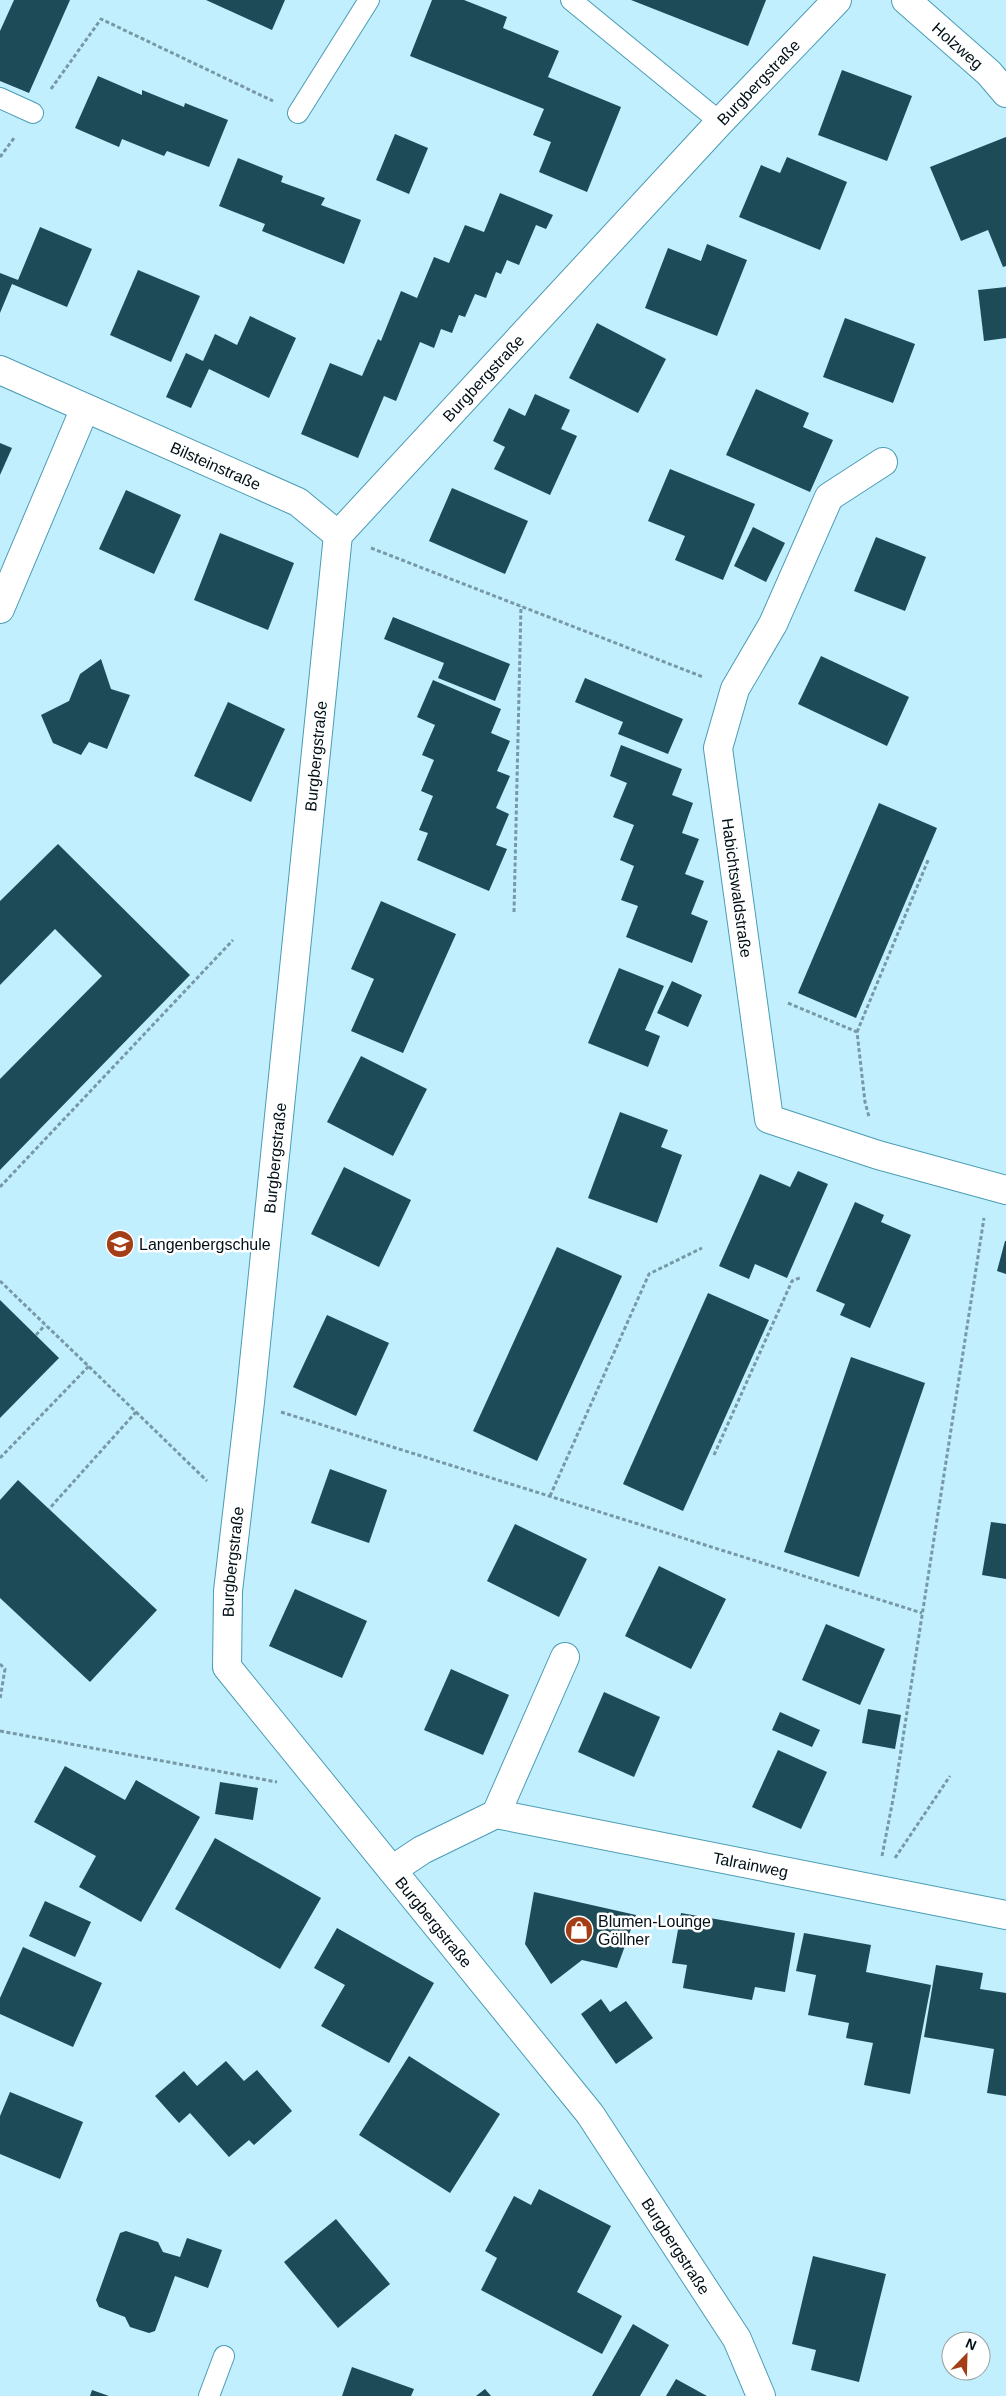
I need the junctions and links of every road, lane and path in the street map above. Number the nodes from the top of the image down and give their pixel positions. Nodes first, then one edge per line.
1 (369, 0) edge
2 (571, 0) edge
3 (837, 0) edge
4 (906, 0) edge
5 (1006, 93) edge
6 (0, 98) edge
7 (33, 113) joint
8 (298, 113) joint
9 (720, 122) junction
10 (0, 370) edge
11 (85, 408) junction
12 (883, 462) dead end
13 (338, 535) junction
14 (521, 606) junction
15 (0, 609) edge
16 (735, 689) junction
17 (929, 858) dead end
18 (514, 912) dead end
19 (233, 940) dead end
20 (750, 987) junction
21 (857, 1032) junction
22 (878, 1155) junction
23 (0, 1187) edge
24 (998, 1187) edge
25 (702, 1248) dead end
26 (802, 1277) dead end
27 (0, 1281) edge
28 (45, 1325) junction
29 (36, 1335) dead end
30 (89, 1366) junction
31 (250, 1402) junction
32 (136, 1412) junction
33 (714, 1455) dead end
34 (0, 1458) edge
35 (550, 1496) junction
36 (49, 1509) dead end
37 (237, 1511) junction
38 (922, 1613) junction
39 (565, 1657) dead end
40 (0, 1664) edge
41 (0, 1698) edge
42 (0, 1732) edge
43 (950, 1776) dead end
44 (327, 1792) junction
45 (496, 1814) junction
46 (392, 1870) junction
47 (875, 1889) junction
48 (1006, 1915) edge
49 (224, 2356) dead end
50 (209, 2396) edge
51 (761, 2396) edge

1 - 8 lane
2 - 9 lane
3 - 9 street, Burgbergstraße
4 - 5 street, Holzweg
6 - 7 lane
7 - 8 path
9 - 13 street, Burgbergstraße
10 - 11 street, Bilsteinstraße
11 - 13 street, Bilsteinstraße
11 - 15 street
12 - 16 street, Habichtswaldstraße
13 - 14 path
13 - 31 street, Burgbergstraße
14 - 16 path
14 - 18 path
16 - 20 street, Habichtswaldstraße
17 - 21 path
19 - 23 path
20 - 21 path
20 - 22 street, Habichtswaldstraße
21 - 22 path
22 - 24 street, Habichtswaldstraße
24 - 38 path
25 - 35 path
26 - 33 path
27 - 28 path
28 - 29 path
28 - 30 path
30 - 32 path
30 - 34 path
31 - 35 path
31 - 37 street, Burgbergstraße
32 - 36 path
32 - 37 path
35 - 38 path
37 - 44 street, Burgbergstraße
38 - 47 path
39 - 45 street
40 - 41 path
42 - 44 path
43 - 47 path
44 - 46 street, Burgbergstraße
45 - 46 street
45 - 47 street, Talrainweg
46 - 51 street, Burgbergstraße
47 - 48 street, Talrainweg
49 - 50 lane

